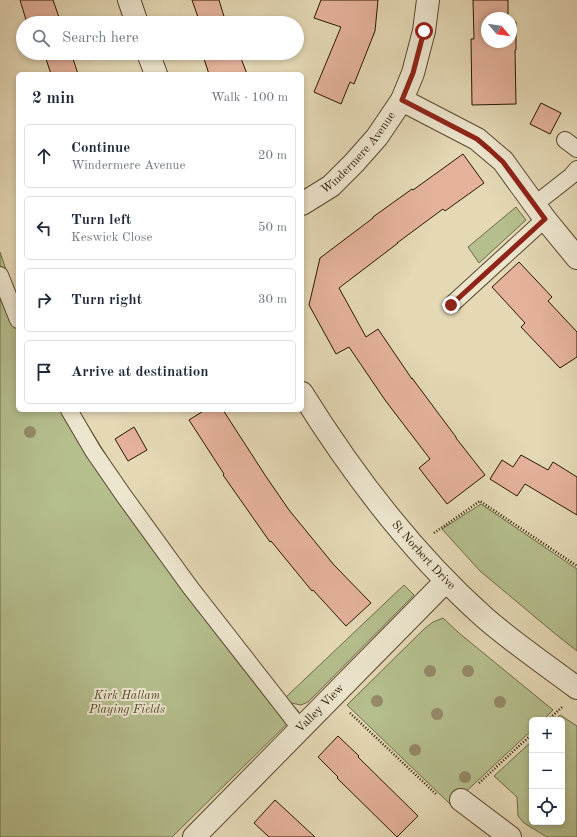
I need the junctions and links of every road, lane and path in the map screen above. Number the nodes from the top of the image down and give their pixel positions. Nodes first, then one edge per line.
1 (129, 0) edge
2 (428, 0) edge
3 (135, 16) edge
4 (151, 60) edge
5 (155, 72) edge
6 (402, 100) junction
7 (577, 168) edge
8 (304, 203) edge
9 (540, 212) junction
10 (577, 258) edge
11 (0, 275) edge
12 (451, 305) dead end
13 (16, 315) edge
14 (304, 396) edge
15 (70, 412) edge
16 (414, 546) junction
17 (577, 566) edge
18 (446, 581) junction
19 (577, 688) edge
20 (332, 696) junction
21 (300, 728) junction
22 (391, 753) dead end
23 (461, 800) dead end
24 (194, 837) edge
25 (510, 837) edge

1 - 3 street
2 - 6 street, Windermere Avenue
4 - 5 street
6 - 8 street, Windermere Avenue
6 - 9 street
7 - 9 lane
9 - 10 street
9 - 12 lane
11 - 13 lane
14 - 16 street, St Norbert Drive
15 - 21 lane
16 - 17 path
16 - 18 street, St Norbert Drive
18 - 19 street, St Norbert Drive
18 - 20 street, Valley View
20 - 21 street, Valley View
20 - 22 path
21 - 24 street, Valley View
23 - 25 street

